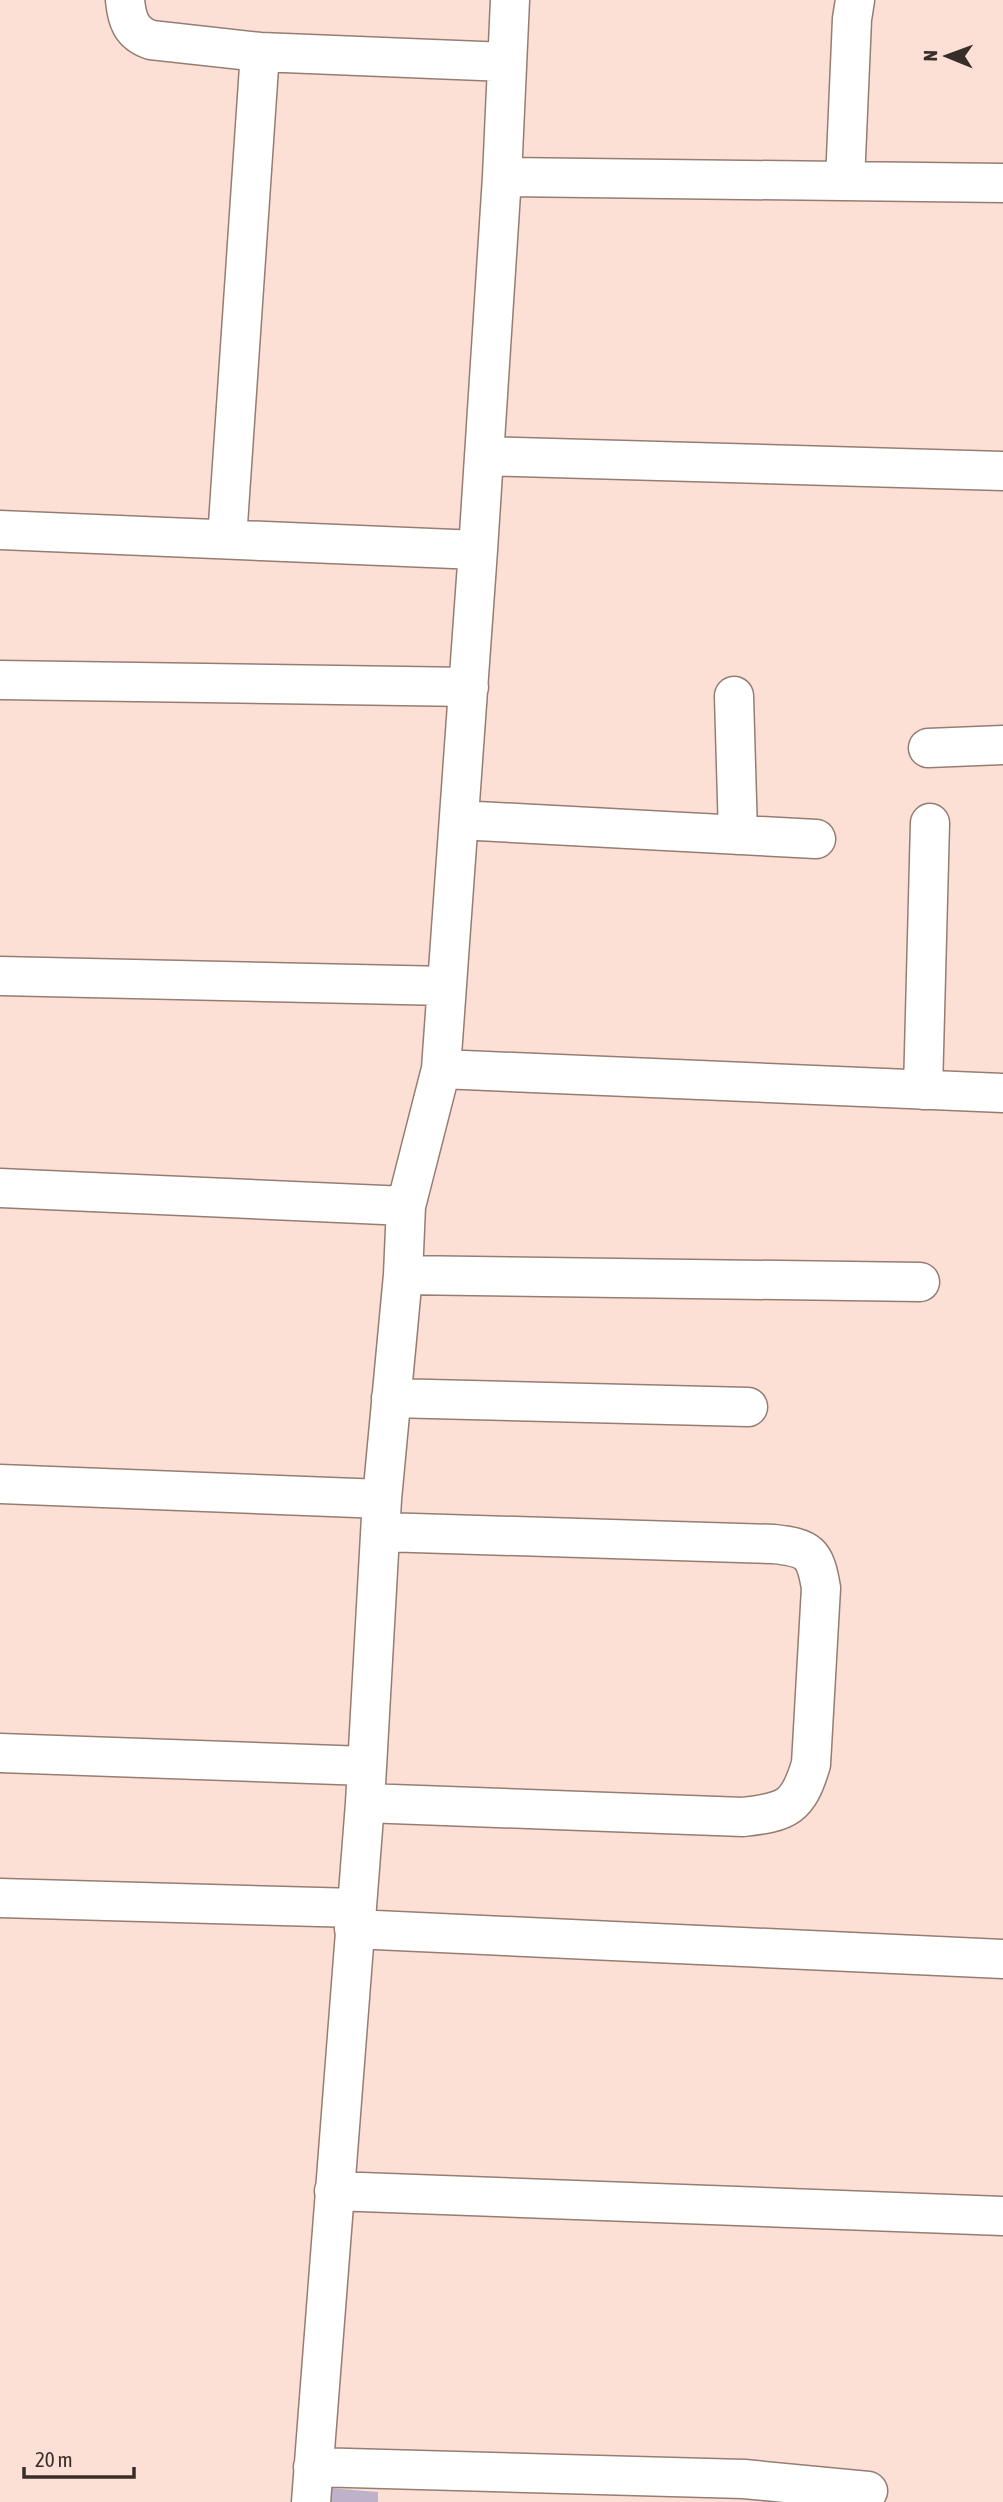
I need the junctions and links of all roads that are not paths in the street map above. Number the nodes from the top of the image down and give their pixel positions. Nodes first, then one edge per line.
1 (125, 0) edge
2 (510, 0) edge
3 (855, 0) edge
4 (260, 52) junction
5 (506, 62) junction
6 (502, 177) junction
7 (845, 181) junction
8 (1003, 183) edge
9 (484, 456) junction
10 (1003, 471) edge
11 (0, 530) edge
12 (227, 540) junction
13 (478, 550) junction
14 (0, 680) edge
15 (469, 687) junction
16 (734, 696) dead end
17 (1003, 745) edge
18 (928, 748) dead end
19 (459, 820) junction
20 (930, 823) dead end
21 (738, 835) junction
22 (816, 839) dead end
23 (0, 976) edge
24 (447, 986) junction
25 (441, 1069) junction
26 (923, 1090) junction
27 (1003, 1093) edge
28 (0, 1188) edge
29 (406, 1206) junction
30 (402, 1275) junction
31 (920, 1282) dead end
32 (391, 1398) junction
33 (748, 1407) dead end
34 (0, 1484) edge
35 (382, 1516) junction
36 (0, 1753) edge
37 (366, 1766) junction
38 (365, 1803) junction
39 (0, 1898) edge
40 (355, 1918) junction
41 (1003, 1959) edge
42 (334, 2191) junction
43 (1003, 2216) edge
44 (312, 2484) edge
45 (868, 2491) dead end

1 - 4 street
2 - 5 street
3 - 7 street
4 - 5 street
4 - 12 street
5 - 6 street
6 - 7 street
6 - 9 street
7 - 8 street
9 - 10 street
9 - 13 street
11 - 12 street
12 - 13 street
13 - 15 street
14 - 15 street
15 - 19 street
16 - 21 street
17 - 18 street
19 - 21 street
19 - 24 street
20 - 26 street
21 - 22 street
23 - 24 street
24 - 25 street
25 - 26 street
25 - 29 street
26 - 27 street
28 - 29 street
29 - 30 street
30 - 31 street
30 - 32 street
32 - 33 street
32 - 35 street
34 - 35 street
35 - 37 street
35 - 38 street
36 - 37 street
37 - 38 street
38 - 40 street
39 - 40 street
40 - 41 street
40 - 42 street
42 - 43 street
42 - 44 street
44 - 45 street

